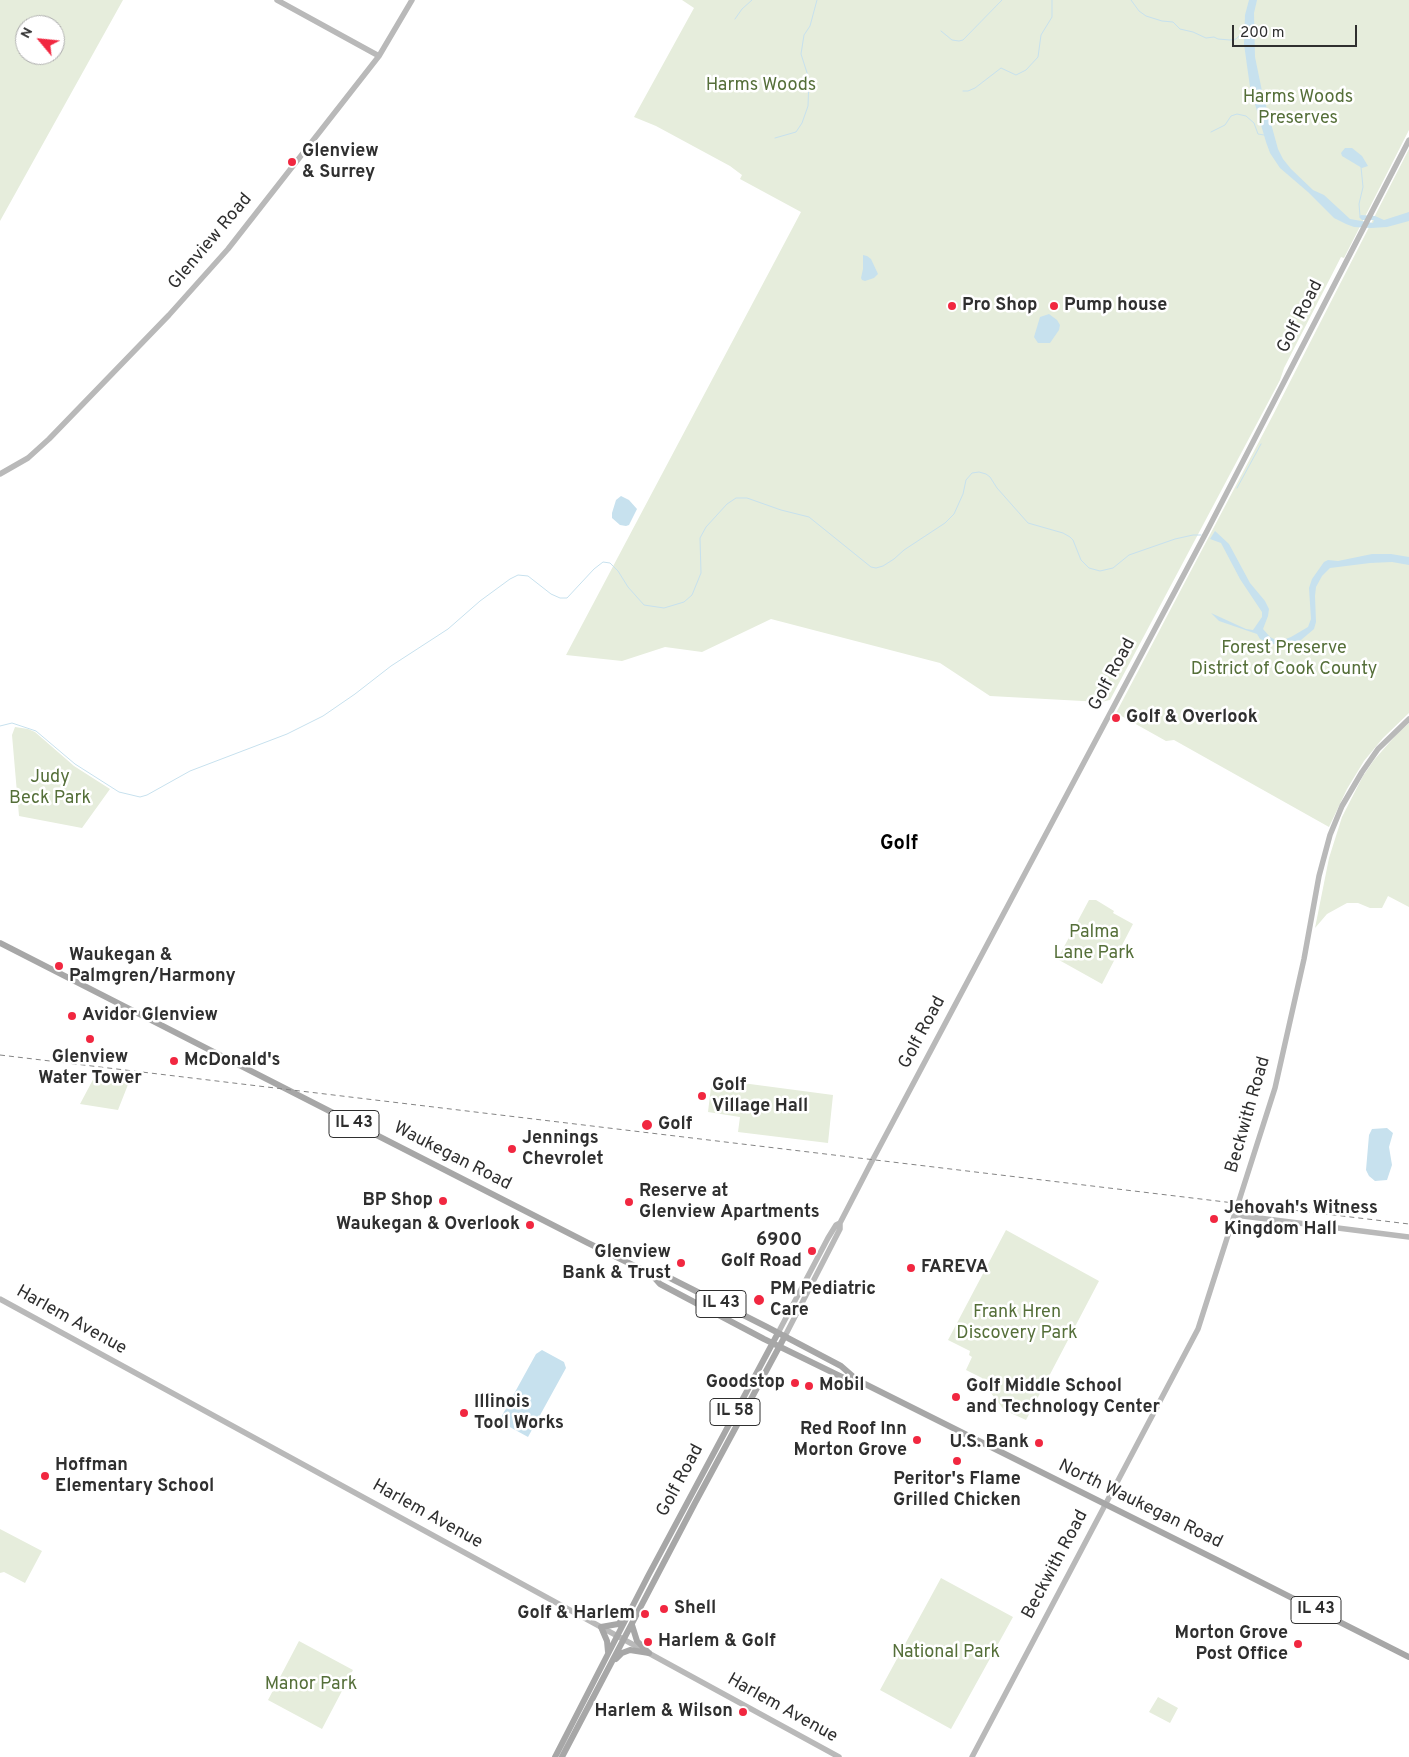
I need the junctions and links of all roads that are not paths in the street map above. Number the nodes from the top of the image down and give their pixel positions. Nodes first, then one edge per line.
1 (277, 0) edge
2 (412, 0) edge
3 (379, 56) junction
4 (1409, 140) edge
5 (0, 474) edge
6 (1409, 720) edge
7 (0, 943) edge
8 (1235, 1215) junction
9 (840, 1223) junction
10 (1409, 1237) edge
11 (651, 1274) junction
12 (0, 1299) edge
13 (778, 1333) junction
14 (785, 1336) junction
15 (772, 1343) junction
16 (780, 1347) junction
17 (857, 1380) junction
18 (1106, 1504) junction
19 (630, 1612) junction
20 (632, 1625) junction
21 (602, 1627) junction
22 (617, 1636) junction
23 (624, 1639) junction
24 (608, 1653) junction
25 (648, 1653) junction
26 (1409, 1657) edge
27 (611, 1663) junction
28 (555, 1757) edge
29 (562, 1757) edge
30 (839, 1757) edge
31 (972, 1757) edge

1 - 3 main road
2 - 3 main road, Glenview Road
3 - 5 main road, Glenview Road
4 - 9 main road, Golf Road
6 - 8 main road, Beckwith Road
7 - 11 main road, Waukegan Road / IL 43
8 - 10 main road
8 - 18 main road, Beckwith Road
9 - 13 main road, Golf Road
9 - 14 main road, Golf Road
11 - 13 main road, Waukegan Road / IL 43
11 - 15 main road, Waukegan Road / IL 43
12 - 21 main road, Harlem Avenue
13 - 14 main road, Waukegan Road / IL 43
13 - 15 main road, Golf Road / IL 58
14 - 16 main road, Golf Road
14 - 17 main road, North Waukegan Road / IL 43
15 - 16 main road, Waukegan Road / IL 43
15 - 19 main road, Golf Road / IL 58
16 - 17 main road, North Waukegan Road / IL 43
16 - 20 main road, Golf Road / IL 58
17 - 18 main road, North Waukegan Road / IL 43
18 - 26 main road, North Waukegan Road / IL 43
18 - 31 main road, Beckwith Road
19 - 21 main road
19 - 22 main road, Golf Road / IL 58
20 - 23 main road, Golf Road / IL 58
20 - 25 main road
21 - 22 main road, Harlem Avenue
21 - 24 main road
22 - 23 main road, Harlem Avenue
22 - 24 main road, Golf Road / IL 58
23 - 25 main road, Harlem Avenue
23 - 27 main road, Golf Road / IL 58
24 - 28 main road, Golf Road / IL 58
25 - 27 main road
25 - 30 main road, Harlem Avenue
27 - 29 main road, Golf Road / IL 58

